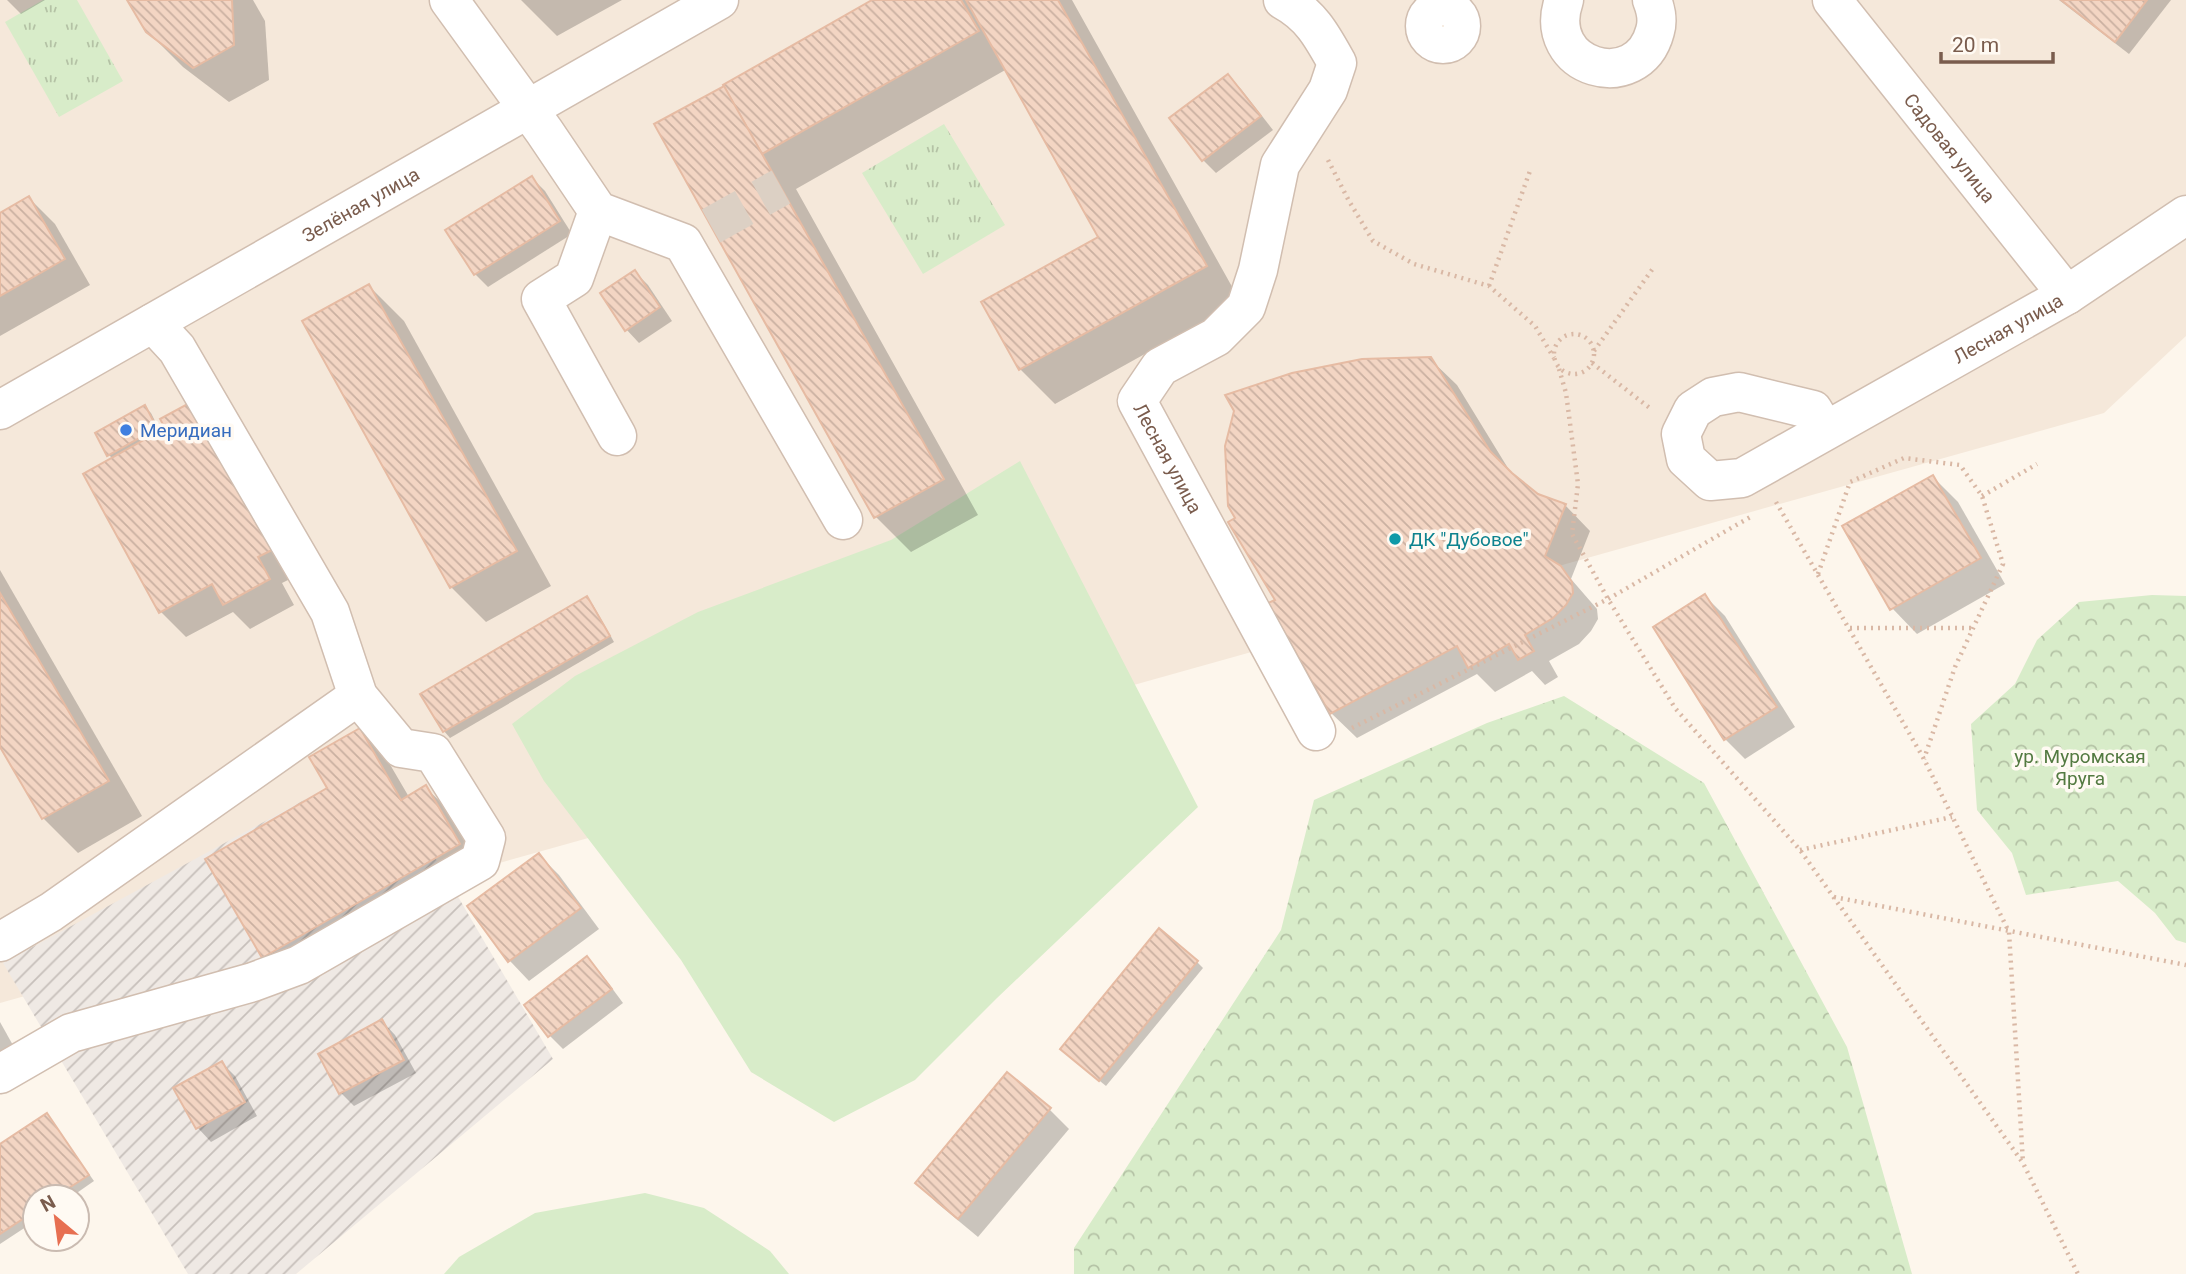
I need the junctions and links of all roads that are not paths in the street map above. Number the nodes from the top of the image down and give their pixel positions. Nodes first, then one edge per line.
1 (449, 0) edge
2 (719, 0) edge
3 (1283, 0) edge
4 (1564, 0) edge
5 (1652, 0) edge
6 (1832, 0) edge
7 (527, 109) junction
8 (598, 211) junction
9 (2186, 215) edge
10 (2067, 295) junction
11 (153, 323) junction
12 (0, 410) edge
13 (1825, 430) dead end
14 (617, 436) dead end
15 (843, 520) dead end
16 (358, 696) junction
17 (1316, 731) road end
18 (0, 942) edge
19 (0, 1074) edge

1 - 7 street
2 - 7 street, Зелёная улица
3 - 17 street, Лесная улица
4 - 5 street
6 - 10 street, Садовая улица
7 - 8 street
7 - 11 street, Зелёная улица
8 - 14 street
8 - 15 street
9 - 10 street, Лесная улица
10 - 13 street, Лесная улица
11 - 12 street, Зелёная улица
11 - 16 street
16 - 18 street
16 - 19 street

